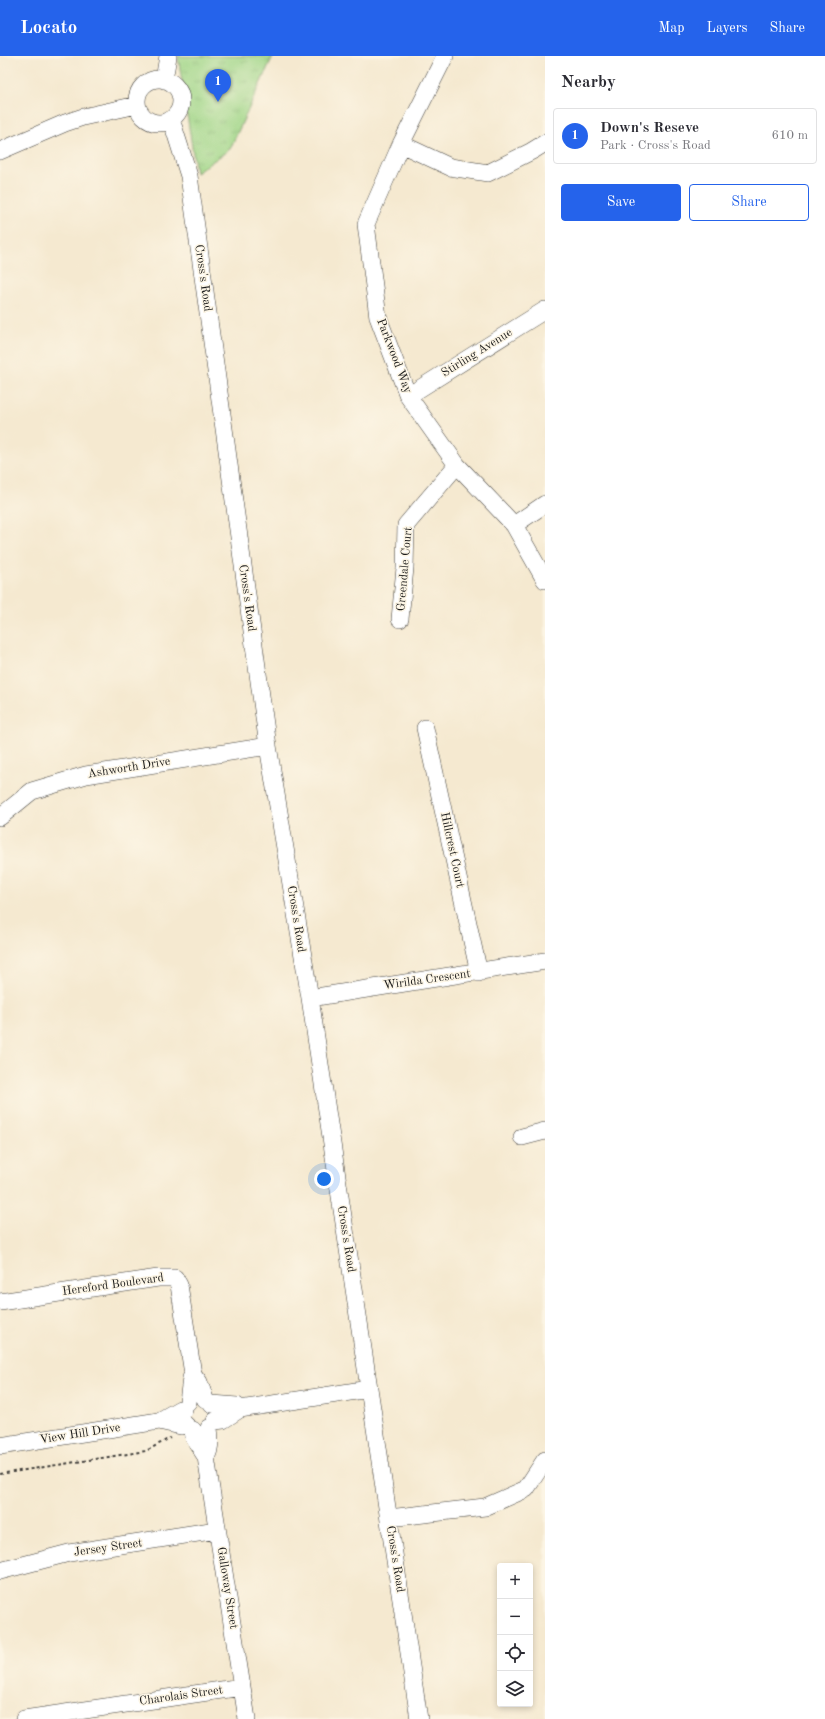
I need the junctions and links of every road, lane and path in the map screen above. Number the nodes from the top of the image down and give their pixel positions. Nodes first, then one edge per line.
1 (168, 56) edge
2 (445, 56) edge
3 (164, 80) junction
4 (137, 105) junction
5 (171, 120) junction
6 (545, 143) edge
7 (401, 144) junction
8 (0, 151) edge
9 (545, 310) edge
10 (408, 396) junction
11 (457, 465) junction
12 (545, 504) edge
13 (514, 524) junction
14 (545, 580) edge
15 (400, 618) dead end
16 (425, 728) dead end
17 (268, 746) junction
18 (0, 817) edge
19 (545, 961) edge
20 (479, 973) junction
21 (310, 998) junction
22 (545, 1131) edge
23 (522, 1137) dead end
24 (0, 1302) edge
25 (193, 1374) junction
26 (369, 1389) junction
27 (209, 1402) junction
28 (240, 1409) junction
29 (193, 1422) junction
30 (0, 1446) edge
31 (545, 1460) edge
32 (0, 1474) edge
33 (389, 1518) junction
34 (217, 1530) junction
35 (0, 1572) edge
36 (242, 1687) junction
37 (24, 1719) edge
38 (247, 1719) edge
39 (419, 1719) edge

1 - 3 street
2 - 7 street, Parkwood Way
3 - 4 street
3 - 5 street
4 - 5 street
4 - 8 street
5 - 17 street, Cross's Road
6 - 7 street
7 - 10 street, Parkwood Way
9 - 10 street, Stirling Avenue
10 - 11 street, Parkwood Way
11 - 13 street, Parkwood Way
11 - 15 street, Greendale Court
12 - 13 street
13 - 14 street, Parkwood Way
16 - 20 street, Hillcrest Court
17 - 18 street, Ashworth Drive
17 - 21 street, Cross's Road
19 - 20 street, Wirilda Crescent
20 - 21 street, Wirilda Crescent
21 - 26 street, Cross's Road
22 - 23 street
24 - 25 street, Hereford Boulevard
25 - 27 street, Hereford Boulevard
25 - 29 street, Hereford Boulevard
26 - 28 street, View Hill Drive
26 - 33 street, Cross's Road
27 - 28 street, View Hill Drive
27 - 29 street, Hereford Boulevard
27 - 29 street, View Hill Drive
28 - 29 street, View Hill Drive
29 - 30 street, View Hill Drive
29 - 32 path
29 - 34 street, Galloway Street
31 - 33 street
33 - 39 street, Cross's Road
34 - 35 street, Jersey Street
34 - 36 street, Galloway Street
36 - 37 street, Charolais Street
36 - 38 street, Galloway Street

